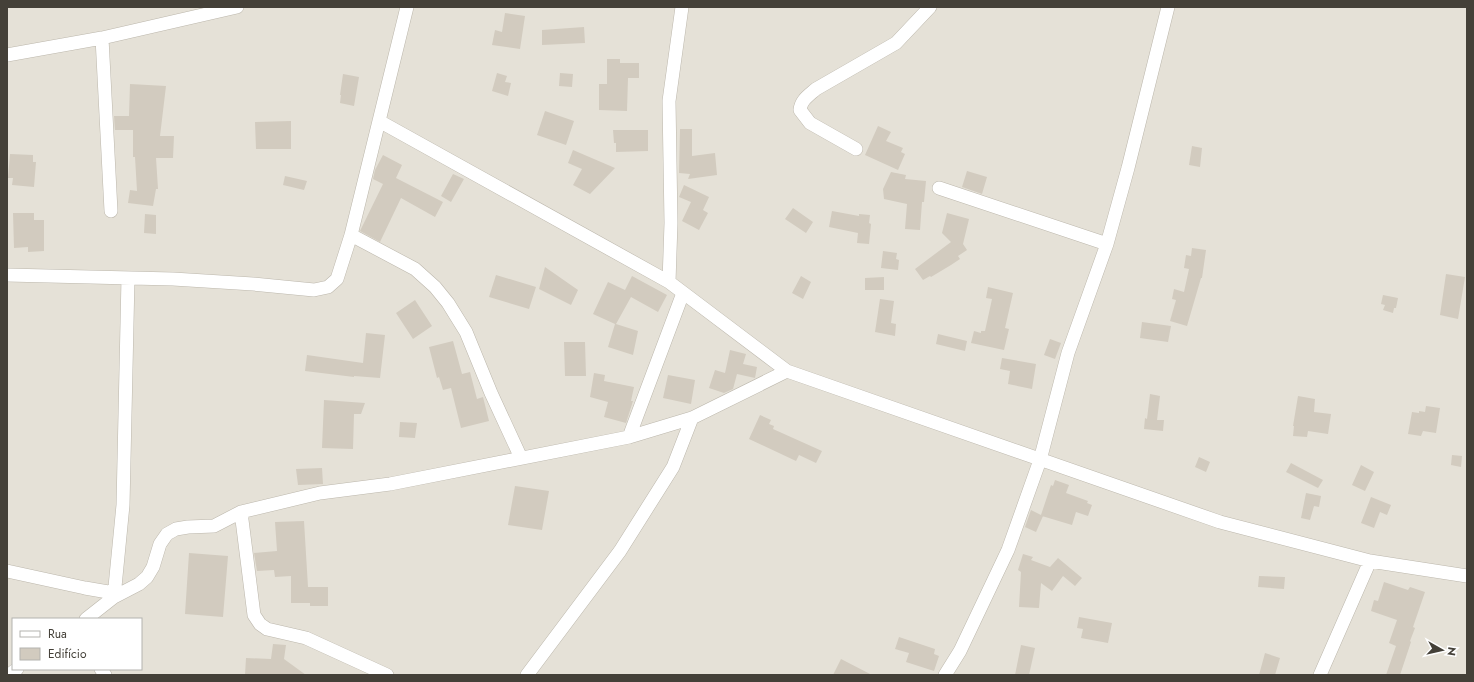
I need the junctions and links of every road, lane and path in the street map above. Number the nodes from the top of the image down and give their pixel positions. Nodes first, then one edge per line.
1 (237, 7) edge
2 (407, 7) edge
3 (682, 7) edge
4 (930, 7) edge
5 (1168, 7) edge
6 (102, 38) junction
7 (7, 55) edge
8 (379, 121) junction
9 (856, 149) dead end
10 (939, 188) dead end
11 (111, 211) dead end
12 (351, 235) junction
13 (1107, 244) junction
14 (7, 275) edge
15 (128, 278) junction
16 (669, 282) junction
17 (683, 293) junction
18 (787, 371) junction
19 (692, 418) junction
20 (629, 437) junction
21 (520, 458) junction
22 (1040, 460) junction
23 (241, 512) junction
24 (1370, 561) junction
25 (7, 571) edge
26 (1467, 576) edge
27 (114, 595) junction
28 (87, 618) edge
29 (387, 675) edge
30 (527, 675) edge
31 (945, 675) edge
32 (1320, 675) edge

1 - 6 street
2 - 8 street
3 - 16 street
4 - 9 street
5 - 13 street
6 - 7 street
6 - 11 street
8 - 12 street
8 - 16 street
10 - 13 street
12 - 15 street
12 - 21 street
13 - 22 street
14 - 15 street
15 - 27 street
16 - 17 street
17 - 18 street
17 - 20 street
18 - 19 street
18 - 22 street
19 - 20 street
19 - 30 street
20 - 21 street
21 - 23 street
22 - 24 street
22 - 31 street
23 - 27 street
23 - 29 street
24 - 26 street
24 - 32 street
25 - 27 street
27 - 28 street

